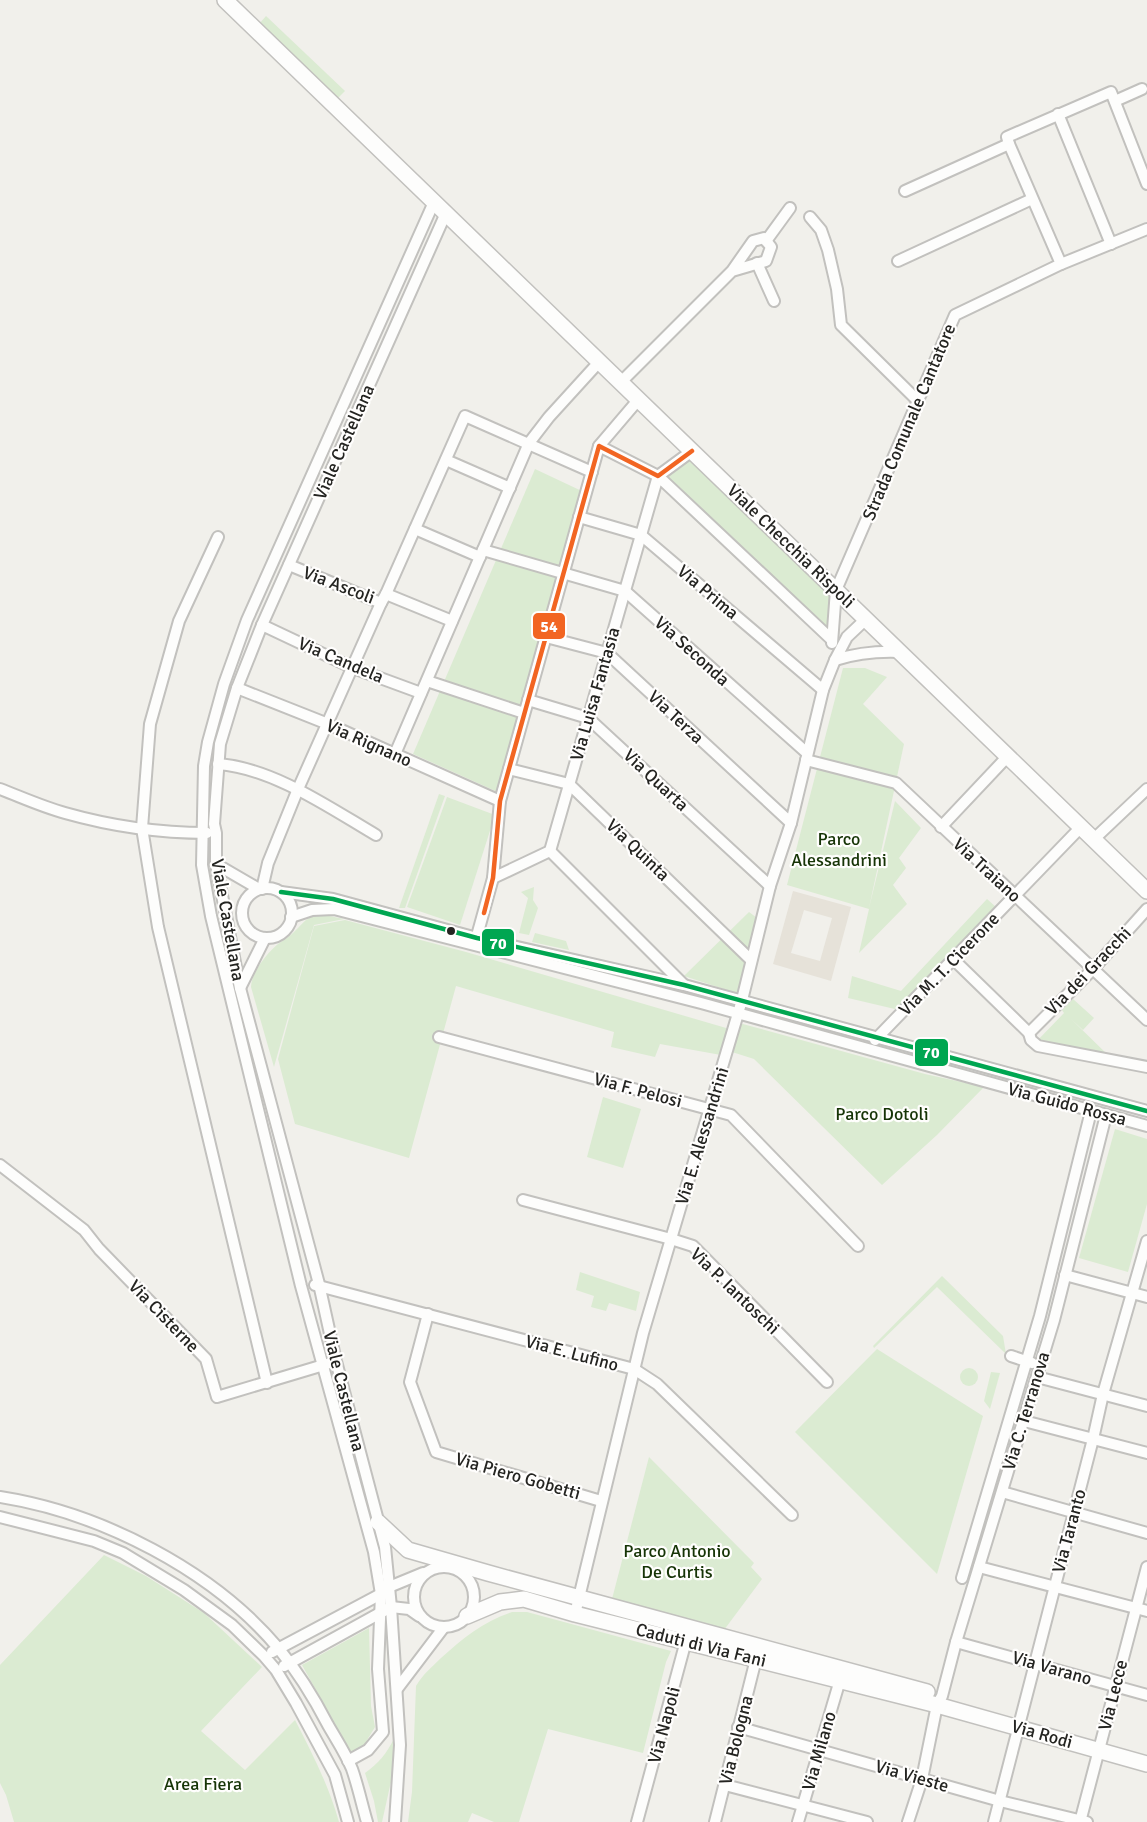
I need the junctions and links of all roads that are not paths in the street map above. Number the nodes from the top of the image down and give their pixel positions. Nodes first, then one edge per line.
1 (225, 0) edge
2 (1142, 89) dead end
3 (1115, 102) junction
4 (1058, 114) junction
5 (1009, 144) junction
6 (1144, 165) edge
7 (1147, 184) edge
8 (905, 191) dead end
9 (1032, 199) junction
10 (434, 202) junction
11 (790, 208) dead end
12 (446, 213) junction
13 (810, 217) dead end
14 (1147, 229) edge
15 (766, 241) junction
16 (1111, 243) junction
17 (898, 261) dead end
18 (757, 263) junction
19 (1061, 264) junction
20 (732, 271) junction
21 (774, 301) dead end
22 (600, 361) junction
23 (621, 382) junction
24 (639, 399) junction
25 (917, 400) junction
26 (529, 443) junction
27 (599, 446) junction
28 (692, 451) junction
29 (446, 460) junction
30 (592, 472) junction
31 (658, 476) junction
32 (510, 488) junction
33 (579, 518) junction
34 (416, 528) junction
35 (641, 535) junction
36 (218, 537) dead end
37 (481, 554) junction
38 (289, 565) junction
39 (563, 574) junction
40 (836, 590) junction
41 (625, 591) junction
42 (384, 598) junction
43 (866, 619) junction
44 (453, 621) junction
45 (262, 625) junction
46 (546, 637) junction
47 (831, 639) junction
48 (900, 652) junction
49 (607, 653) junction
50 (835, 660) junction
51 (353, 668) junction
52 (427, 681) junction
53 (237, 688) junction
54 (823, 690) junction
55 (422, 693) junction
56 (528, 700) junction
57 (524, 713) junction
58 (588, 718) junction
59 (328, 724) junction
60 (395, 754) junction
61 (1008, 756) junction
62 (806, 757) junction
63 (218, 764) junction
64 (509, 769) junction
65 (569, 784) junction
66 (0, 789) edge
67 (298, 789) junction
68 (1147, 789) edge
69 (500, 801) junction
70 (791, 823) junction
71 (941, 826) junction
72 (1081, 827) junction
73 (142, 828) junction
74 (202, 833) junction
75 (216, 834) junction
76 (376, 835) dead end
77 (1094, 839) junction
78 (550, 851) junction
79 (216, 864) junction
80 (493, 878) junction
81 (770, 886) junction
82 (261, 889) junction
83 (1147, 891) edge
84 (281, 892) junction
85 (1014, 896) junction
86 (1147, 909) edge
87 (225, 914) junction
88 (212, 916) junction
89 (242, 917) junction
90 (291, 917) junction
91 (265, 938) junction
92 (475, 942) junction
93 (953, 959) junction
94 (752, 960) junction
95 (1093, 969) junction
96 (684, 985) junction
97 (240, 988) junction
98 (742, 1000) junction
99 (701, 1003) junction
100 (738, 1014) junction
101 (1147, 1020) edge
102 (1029, 1033) junction
103 (439, 1037) dead end
104 (878, 1037) junction
105 (867, 1049) junction
106 (1147, 1067) edge
107 (710, 1109) junction
108 (1091, 1111) junction
109 (1147, 1111) edge
110 (1106, 1115) junction
111 (1147, 1126) edge
112 (0, 1165) edge
113 (524, 1200) dead end
114 (671, 1239) junction
115 (1147, 1241) edge
116 (858, 1246) dead end
117 (1065, 1275) junction
118 (319, 1284) junction
119 (301, 1286) junction
120 (1133, 1294) junction
121 (1147, 1298) edge
122 (428, 1314) junction
123 (1011, 1356) dead end
124 (336, 1361) junction
125 (1027, 1361) junction
126 (1041, 1365) junction
127 (322, 1366) junction
128 (634, 1369) junction
129 (1037, 1377) junction
130 (827, 1382) dead end
131 (267, 1383) junction
132 (1103, 1394) junction
133 (1147, 1406) edge
134 (1024, 1421) junction
135 (1093, 1439) junction
136 (1147, 1453) edge
137 (1002, 1492) junction
138 (0, 1497) edge
139 (602, 1501) junction
140 (1074, 1512) junction
141 (792, 1515) dead end
142 (0, 1517) edge
143 (378, 1522) junction
144 (1147, 1533) edge
145 (450, 1567) junction
146 (979, 1567) junction
147 (1147, 1568) edge
148 (424, 1573) junction
149 (488, 1574) junction
150 (962, 1578) dead end
151 (1054, 1587) junction
152 (385, 1590) junction
153 (578, 1598) junction
154 (391, 1606) junction
155 (1141, 1609) edge
156 (379, 1613) junction
157 (575, 1614) junction
158 (467, 1616) junction
159 (427, 1622) junction
160 (444, 1627) junction
161 (688, 1635) junction
162 (956, 1642) junction
163 (278, 1648) junction
164 (264, 1656) junction
165 (756, 1659) junction
166 (290, 1663) junction
167 (1035, 1664) junction
168 (276, 1670) junction
169 (840, 1680) junction
170 (1116, 1686) junction
171 (397, 1689) junction
172 (1147, 1695) edge
173 (939, 1700) junction
174 (738, 1727) junction
175 (1019, 1728) junction
176 (820, 1750) junction
177 (1099, 1750) junction
178 (348, 1761) junction
179 (1147, 1764) edge
180 (922, 1779) junction
181 (725, 1785) junction
182 (1000, 1801) junction
183 (804, 1804) junction
184 (1083, 1821) edge
185 (348, 1822) edge
186 (367, 1822) edge
187 (395, 1822) edge
188 (637, 1822) edge
189 (715, 1822) edge
190 (798, 1822) edge
191 (867, 1822) edge
192 (908, 1822) edge
193 (994, 1822) edge

1 - 10 street, Viale Checchia Rispoli
2 - 3 street
3 - 4 street
3 - 6 street
4 - 5 street
4 - 16 street
5 - 8 street
5 - 9 street
6 - 7 street
9 - 17 street
9 - 19 street
10 - 12 street, Viale Checchia Rispoli
10 - 74 street
11 - 15 street
12 - 22 street, Viale Checchia Rispoli
12 - 38 street, Viale Castellana
13 - 25 street
14 - 16 street, Strada Comunale Cantatore
15 - 18 street
15 - 20 street
16 - 19 street, Strada Comunale Cantatore
18 - 20 street
18 - 21 street
19 - 25 street, Strada Comunale Cantatore
20 - 23 street
22 - 23 street, Viale Checchia Rispoli
22 - 26 street
23 - 24 street, Viale Checchia Rispoli
24 - 27 street
24 - 28 street, Viale Checchia Rispoli
25 - 40 street, Strada Comunale Cantatore
26 - 29 street
26 - 30 street
26 - 32 street
27 - 30 street
27 - 31 street
28 - 31 street
28 - 40 street, Viale Checchia Rispoli
29 - 32 street
29 - 34 street
30 - 33 street
31 - 35 street, Via Luisa Fantasia
31 - 47 street
32 - 37 street
33 - 35 street, Via Prima
33 - 39 street
34 - 37 street, Via Seconda
34 - 42 street
35 - 41 street, Via Luisa Fantasia
35 - 54 street, Via Prima
36 - 73 street
37 - 39 street, Via Seconda
37 - 44 street
38 - 42 street, Via Ascoli
38 - 45 street, Viale Castellana
39 - 41 street, Via Seconda
39 - 46 street
40 - 43 street, Viale Checchia Rispoli
40 - 47 street
41 - 49 street, Via Luisa Fantasia
41 - 62 street, Via Seconda
42 - 44 street, Via Ascoli
42 - 51 street
43 - 48 street, Viale Checchia Rispoli
43 - 50 street, Via E. Alessandrini
44 - 52 street
45 - 51 street, Via Candela
45 - 53 street, Viale Castellana
46 - 49 street, Via Terza
46 - 56 street
47 - 50 street
48 - 50 street
48 - 61 street, Viale Checchia Rispoli
49 - 58 street, Via Luisa Fantasia
49 - 70 street, Via Terza
50 - 54 street, Via E. Alessandrini
51 - 55 street, Via Candela
51 - 59 street
52 - 55 street
52 - 57 street
53 - 59 street, Via Rignano
53 - 63 street, Viale Castellana
54 - 62 street, Via E. Alessandrini
55 - 60 street
56 - 57 street
56 - 58 street, Via Quarta
57 - 64 street
58 - 65 street, Via Luisa Fantasia
58 - 81 street, Via Quarta
59 - 60 street, Via Rignano
59 - 67 street
60 - 69 street, Via Rignano
61 - 71 street
61 - 72 street, Viale Checchia Rispoli
62 - 70 street, Via E. Alessandrini
62 - 71 street, Via Traiano
63 - 67 street
63 - 75 street, Viale Castellana
64 - 65 street, Via Quinta
64 - 69 street
65 - 78 street, Via Luisa Fantasia
65 - 94 street, Via Quinta
66 - 73 street
67 - 76 street
67 - 82 street
68 - 77 street
69 - 80 street
70 - 81 street, Via E. Alessandrini
71 - 85 street, Via Traiano
72 - 77 street, Viale Checchia Rispoli
72 - 85 street, Via M. T. Cicerone
73 - 74 street
73 - 131 street
74 - 75 street
74 - 88 street
75 - 79 street, Viale Castellana
77 - 83 street, Viale Checchia Rispoli
78 - 80 street
78 - 96 street
79 - 82 street
79 - 87 street, Viale Castellana
80 - 92 street
81 - 94 street, Via E. Alessandrini
82 - 84 street
82 - 89 street
84 - 90 street
84 - 92 street
85 - 93 street, Via M. T. Cicerone
85 - 95 street, Via Traiano
86 - 95 street, Via dei Gracchi
87 - 88 street
87 - 89 street
87 - 97 street, Viale Castellana
88 - 119 street
89 - 91 street
90 - 91 street
90 - 92 street, Via Guido Rossa
91 - 97 street
92 - 96 street
92 - 99 street, Via Guido Rossa
93 - 102 street
93 - 104 street, Via M. T. Cicerone
94 - 98 street, Via E. Alessandrini
95 - 101 street, Via Traiano
95 - 102 street, Via dei Gracchi
96 - 98 street
96 - 99 street
97 - 118 street, Viale Castellana
98 - 100 street, Via E. Alessandrini
98 - 104 street
99 - 100 street, Via Guido Rossa
100 - 105 street, Via Guido Rossa
100 - 107 street, Via E. Alessandrini
102 - 106 street
103 - 107 street, Via F. Pelosi
104 - 105 street, Via M. T. Cicerone
104 - 109 street
105 - 108 street, Via Guido Rossa
107 - 114 street, Via E. Alessandrini
107 - 116 street, Via F. Pelosi
108 - 110 street, Via Guido Rossa
108 - 125 street
110 - 111 street, Via Guido Rossa
110 - 117 street, Via C. Terranova
112 - 131 street, Via Cisterne
113 - 114 street, Via P. Iantoschi
114 - 128 street, Via E. Alessandrini
114 - 130 street, Via P. Iantoschi
115 - 120 street, Via Taranto
117 - 120 street
117 - 126 street, Via C. Terranova
118 - 119 street, Via E. Lufino
118 - 122 street, Via E. Lufino
118 - 124 street, Viale Castellana
119 - 127 street
120 - 121 street
120 - 132 street, Via Taranto
122 - 128 street, Via E. Lufino
122 - 139 street, Via Piero Gobetti
123 - 125 street
124 - 127 street, Via Cisterne
124 - 143 street, Viale Castellana
125 - 126 street
125 - 150 street
126 - 129 street, Via C. Terranova
127 - 131 street, Via Cisterne
127 - 152 street
128 - 139 street, Via E. Alessandrini
128 - 141 street, Via E. Lufino
129 - 132 street
129 - 134 street, Via C. Terranova
132 - 133 street
132 - 135 street, Via Taranto
134 - 135 street
134 - 137 street, Via C. Terranova
135 - 136 street
135 - 140 street, Via Taranto
137 - 140 street
137 - 146 street, Via C. Terranova
138 - 163 street
139 - 153 street, Via E. Alessandrini
140 - 144 street
140 - 151 street, Via Taranto
142 - 164 street
143 - 149 street
143 - 152 street, Viale Castellana
145 - 148 street
145 - 149 street
145 - 158 street
146 - 151 street
146 - 162 street, Via C. Terranova
147 - 155 street, Via Lecce
148 - 152 street
148 - 159 street
149 - 153 street
151 - 155 street
151 - 167 street, Via Taranto
152 - 154 street
152 - 156 street
152 - 163 street
153 - 157 street, Via E. Alessandrini
153 - 161 street
154 - 156 street
154 - 159 street
154 - 171 street
155 - 170 street, Via Lecce
156 - 166 street
156 - 178 street
157 - 158 street, Caduti di Via Fani
157 - 161 street, Caduti di Via Fani
158 - 160 street
159 - 160 street
160 - 171 street
161 - 165 street, Caduti di Via Fani
161 - 173 street
161 - 188 street, Via Napoli
162 - 167 street, Via Varano
162 - 173 street, Via C. Terranova
163 - 164 street
163 - 166 street
164 - 168 street
165 - 169 street, Caduti di Via Fani
165 - 174 street, Via Bologna
166 - 168 street
166 - 178 street
167 - 170 street, Via Varano
167 - 175 street, Via Taranto
168 - 185 street
169 - 173 street, Caduti di Via Fani
169 - 176 street, Via Milano
170 - 172 street, Via Varano
170 - 177 street, Via Lecce
171 - 187 street
173 - 175 street, Via Rodi
173 - 180 street, Via C. Terranova
174 - 176 street, Via Vieste
174 - 181 street, Via Bologna
175 - 177 street, Via Rodi
175 - 182 street, Via Taranto
176 - 180 street, Via Vieste
176 - 183 street, Via Milano
177 - 179 street, Via Rodi
177 - 184 street, Via Lecce
178 - 186 street
180 - 182 street, Via Vieste
180 - 192 street, Via C. Terranova
181 - 183 street
181 - 189 street, Via Bologna
182 - 184 street, Via Vieste
182 - 193 street, Via Taranto
183 - 190 street, Via Milano
183 - 191 street

